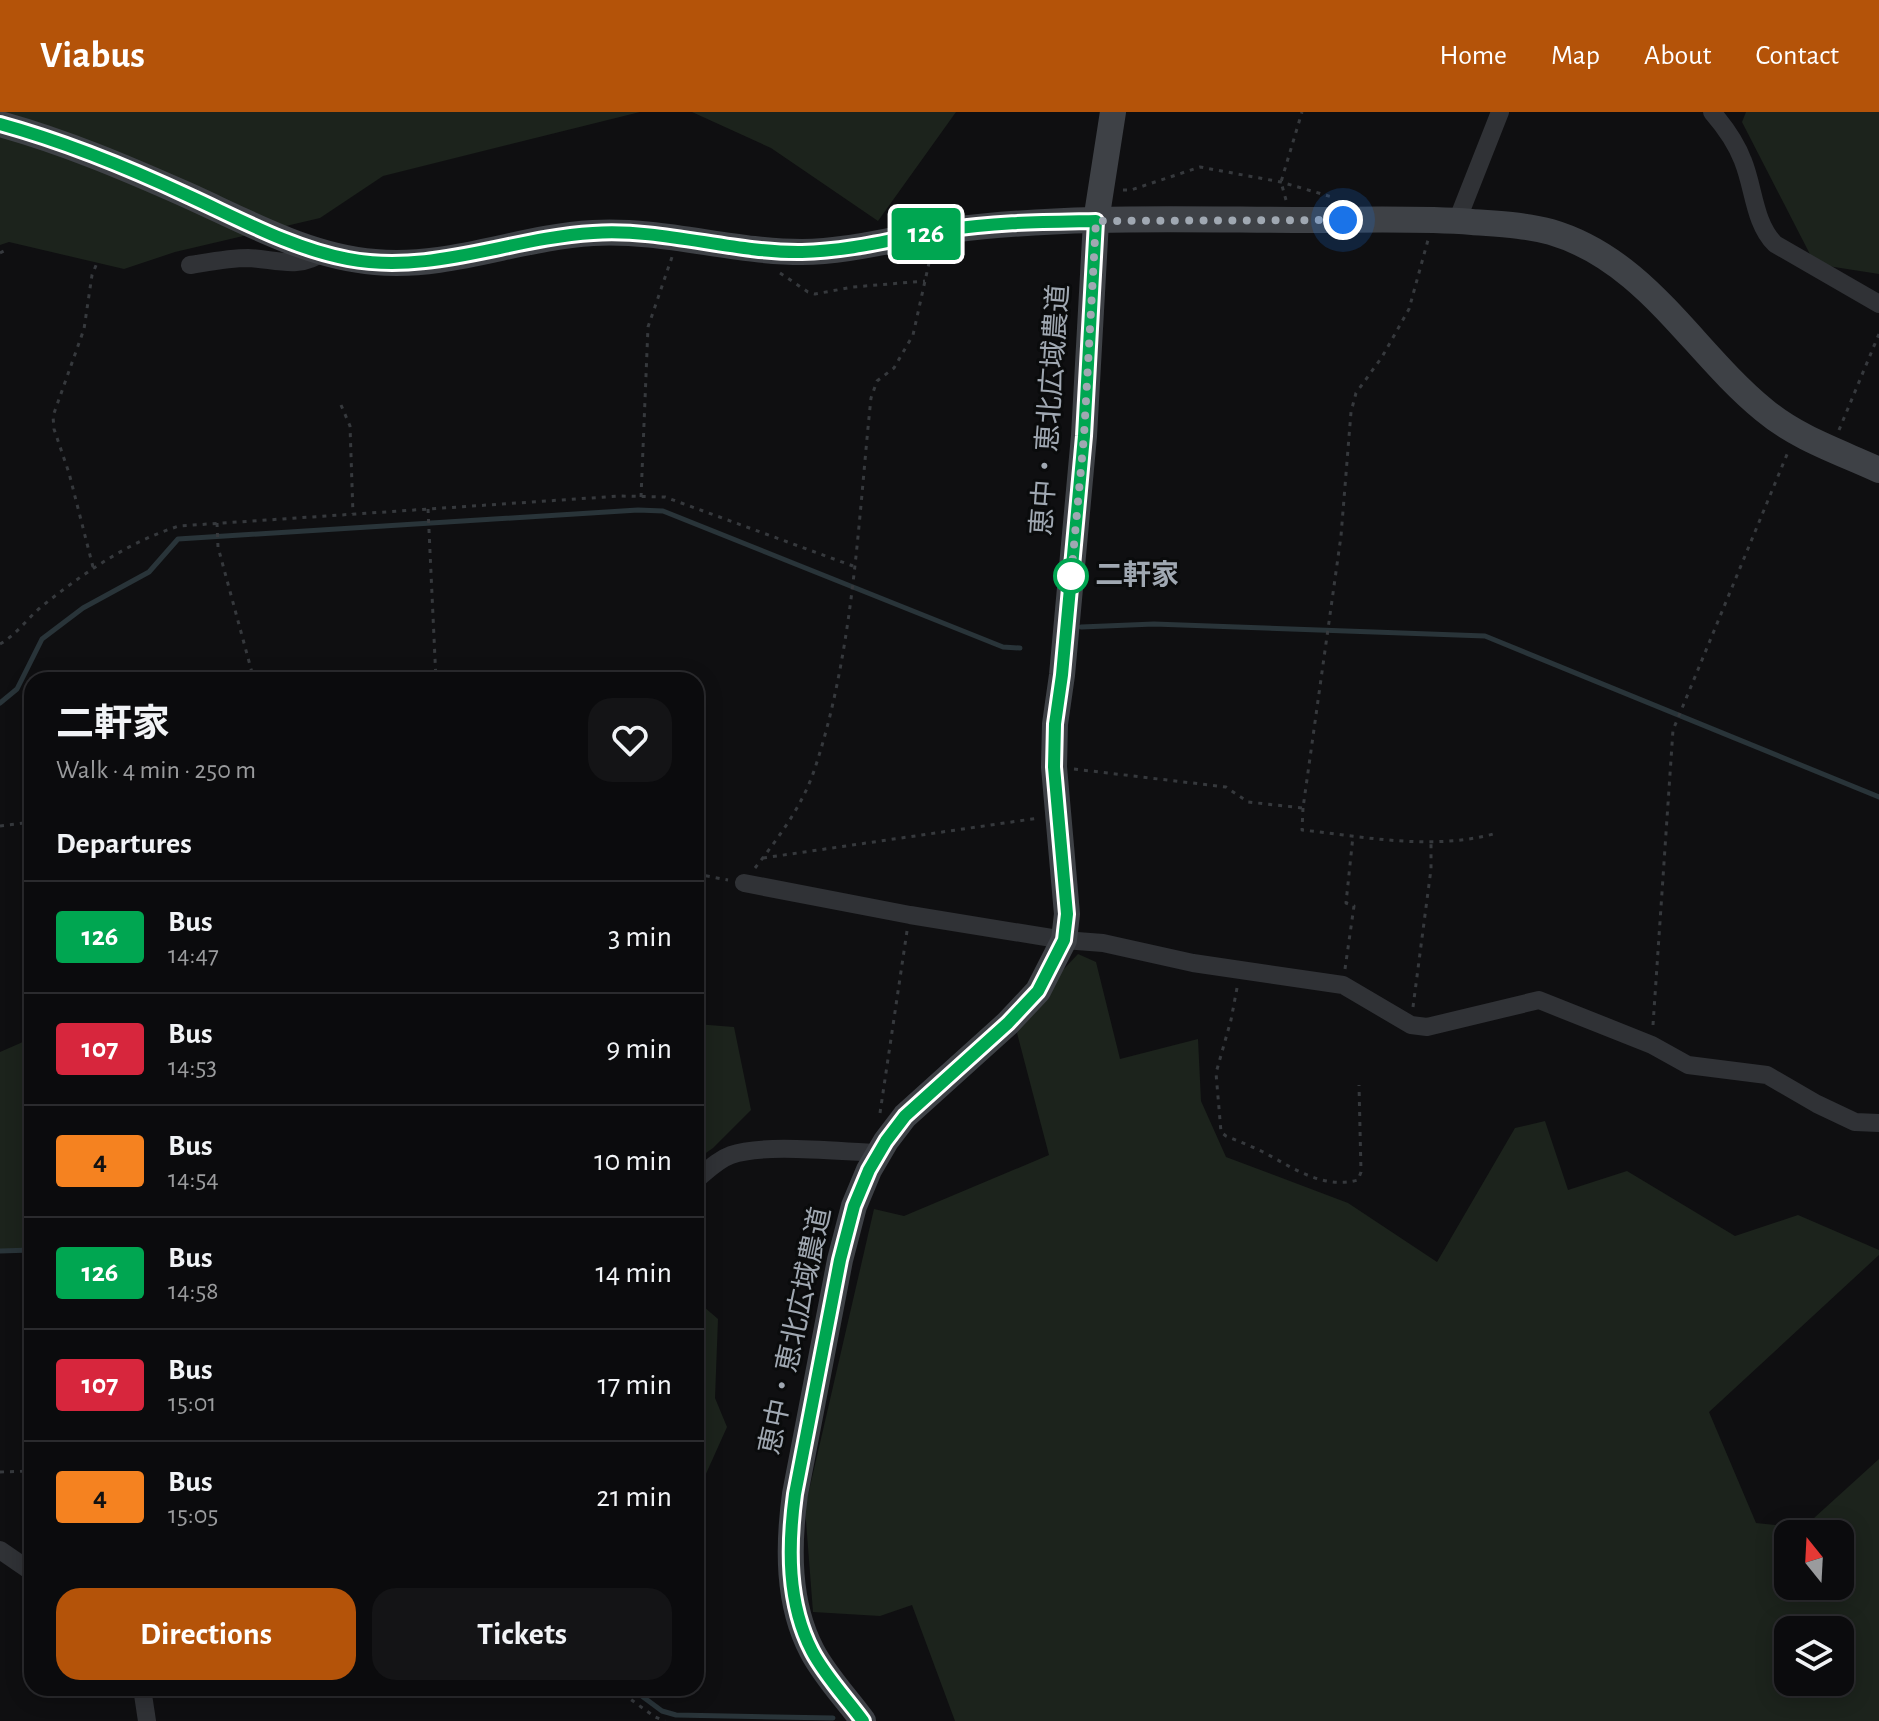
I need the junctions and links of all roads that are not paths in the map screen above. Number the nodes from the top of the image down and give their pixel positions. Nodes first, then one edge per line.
1 (1113, 112) edge
2 (1500, 112) edge
3 (1712, 112) edge
4 (0, 124) edge
5 (1445, 220) junction
6 (1096, 221) junction
7 (323, 252) junction
8 (190, 265) dead end
9 (1879, 304) edge
10 (1879, 470) edge
11 (744, 883) road end
12 (1064, 940) junction
13 (1879, 1123) edge
14 (883, 1147) junction
15 (704, 1173) edge
16 (0, 1550) edge
17 (24, 1566) edge
18 (143, 1696) edge
19 (147, 1721) edge
20 (863, 1721) edge

1 - 6 street, 恵中・恵北広域農道
2 - 5 street
3 - 9 street
4 - 7 street
5 - 6 street
5 - 10 street
6 - 7 street
6 - 12 street, 恵中・恵北広域農道
7 - 8 street
11 - 12 street
12 - 13 street
12 - 14 street, 恵中・恵北広域農道
14 - 15 street
14 - 20 street, 恵中・恵北広域農道
16 - 17 street
18 - 19 street

